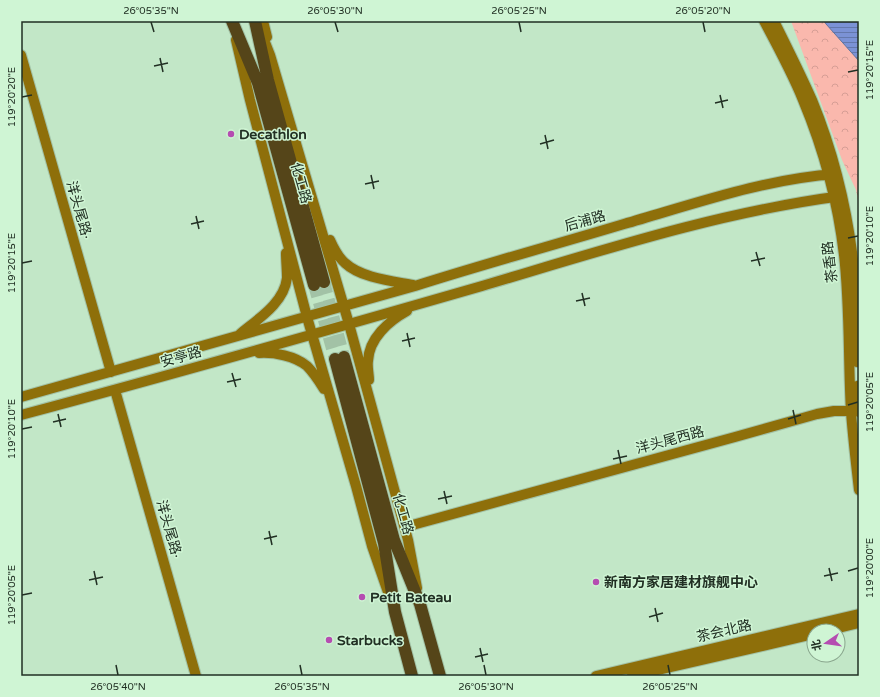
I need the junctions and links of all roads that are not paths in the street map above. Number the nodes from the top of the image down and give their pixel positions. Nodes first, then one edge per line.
1 (232, 21) edge
2 (256, 21) edge
3 (263, 21) edge
4 (764, 21) edge
5 (774, 21) edge
6 (21, 55) edge
7 (270, 55) junction
8 (832, 174) junction
9 (838, 197) junction
10 (320, 221) junction
11 (285, 233) junction
12 (415, 286) junction
13 (419, 304) junction
14 (344, 306) junction
15 (307, 317) junction
16 (349, 324) junction
17 (312, 334) junction
18 (236, 337) junction
19 (241, 355) junction
20 (111, 372) junction
21 (115, 390) junction
22 (21, 397) edge
23 (331, 401) junction
24 (372, 406) junction
25 (855, 412) edge
26 (21, 415) edge
27 (859, 490) edge
28 (405, 526) junction
29 (420, 604) junction
30 (394, 612) junction
31 (859, 614) edge
32 (859, 623) edge
33 (846, 626) edge
34 (806, 636) edge
35 (196, 676) edge
36 (412, 676) edge
37 (440, 676) edge
38 (596, 676) edge
39 (632, 676) edge

1 - 2 highway, 化工路
1 - 11 main road
2 - 7 main road
3 - 7 main road
4 - 8 main road, 茶香路
5 - 8 main road, 茶香路
6 - 20 main road, 洋头尾路·
7 - 10 main road
8 - 9 main road, 茶香路
8 - 12 main road, 后浦路
9 - 13 main road
9 - 25 main road, 茶香路
10 - 12 main road
10 - 14 main road
11 - 15 main road
11 - 18 main road
12 - 14 main road, 后浦路
13 - 16 main road
13 - 24 main road
14 - 15 main road, 安亭路
14 - 16 main road
15 - 17 main road
15 - 18 main road, 安亭路
16 - 17 main road, 安亭路
16 - 24 main road
17 - 19 main road, 安亭路
17 - 23 main road
18 - 20 main road, 安亭路
19 - 21 main road, 安亭路
19 - 23 main road
20 - 22 main road, 安亭路
21 - 26 main road, 安亭路
21 - 35 main road, 洋头尾路·
23 - 30 main road
24 - 28 main road
25 - 27 main road, 茶香路
25 - 28 main road, 洋头尾西路
28 - 29 main road
29 - 30 highway, 化工路
29 - 37 highway, 化工路
30 - 36 highway, 化工路
31 - 38 main road, 茶会北路
32 - 33 main road
34 - 39 main road, 茶会北路

